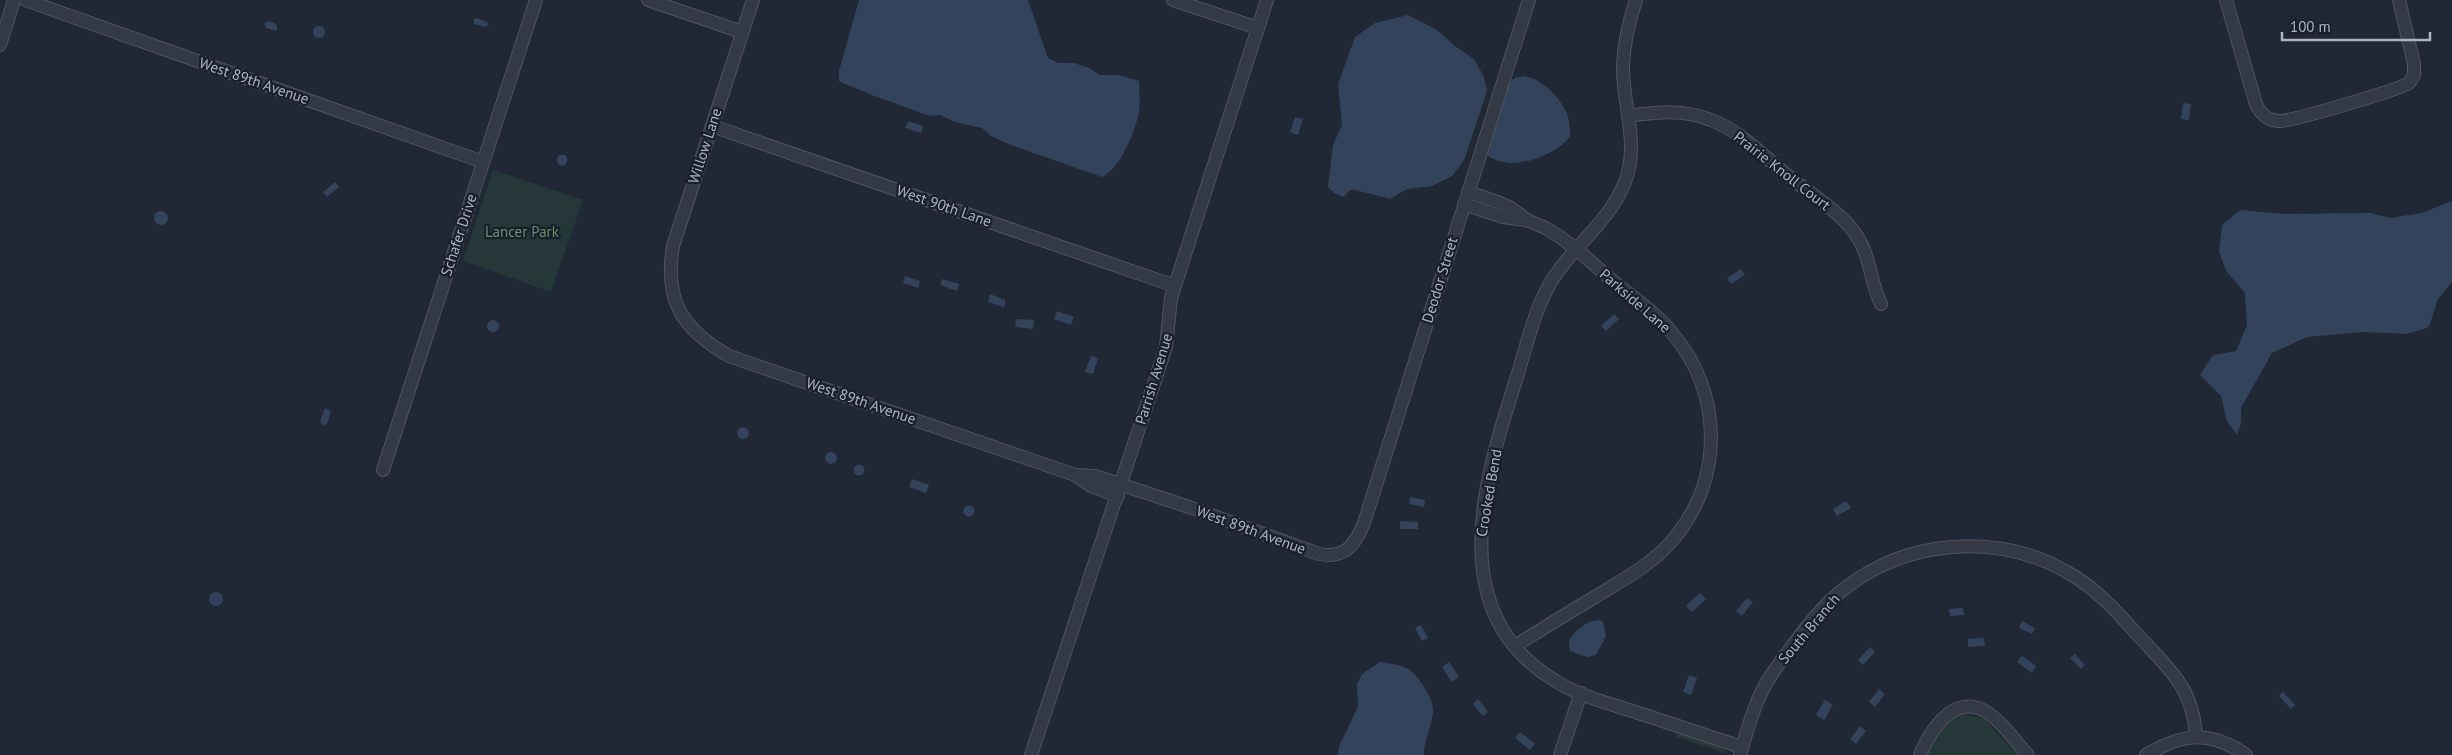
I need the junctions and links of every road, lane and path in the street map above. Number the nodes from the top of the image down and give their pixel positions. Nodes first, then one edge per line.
1 (14, 0) edge
2 (24, 0) edge
3 (536, 0) edge
4 (648, 0) edge
5 (753, 0) edge
6 (1174, 0) edge
7 (1267, 0) edge
8 (1529, 0) edge
9 (1636, 0) edge
10 (2226, 0) edge
11 (2398, 0) edge
12 (1258, 28) junction
13 (742, 32) junction
14 (0, 45) edge
15 (1628, 116) junction
16 (712, 126) junction
17 (483, 162) junction
18 (1468, 192) junction
19 (1464, 204) junction
20 (1527, 220) junction
21 (1576, 249) junction
22 (1175, 286) junction
23 (672, 293) joint
24 (1880, 304) dead end
25 (383, 470) dead end
26 (1119, 490) junction
27 (1342, 554) joint
28 (1515, 646) junction
29 (1581, 694) junction
30 (2196, 736) junction
31 (1741, 751) edge
32 (1031, 755) edge
33 (1560, 755) edge
34 (1920, 755) edge
35 (2028, 755) edge
36 (2146, 755) edge
37 (2246, 755) edge

1 - 14 street
2 - 17 street, West 89th Avenue
3 - 17 street, Schafer Drive
4 - 13 street
5 - 13 street, Willow Lane
6 - 12 street
7 - 12 street, Parrish Avenue
8 - 18 street, Deodor Street
9 - 15 street, Crooked Bend
10 - 11 street
12 - 22 street, Parrish Avenue
13 - 16 street, Willow Lane
15 - 21 street, Crooked Bend
15 - 24 street, Prairie Knoll Court
16 - 22 street, West 90th Lane
16 - 23 street, Willow Lane
17 - 25 street, Schafer Drive
18 - 19 street, Deodor Street
18 - 20 street, Parkside Lane
19 - 20 street, Parkside Lane
19 - 27 street, Deodor Street
20 - 21 street, Parkside Lane
21 - 28 street, Crooked Bend
21 - 28 street, Parkside Lane
22 - 26 street, Parrish Avenue
23 - 26 street, West 89th Avenue
26 - 27 street, West 89th Avenue
26 - 32 street, Parrish Avenue
28 - 29 street, Crooked Bend
29 - 31 street, Crooked Bend
29 - 33 street
30 - 31 street, South Branch
30 - 36 street
30 - 37 street
34 - 35 street

